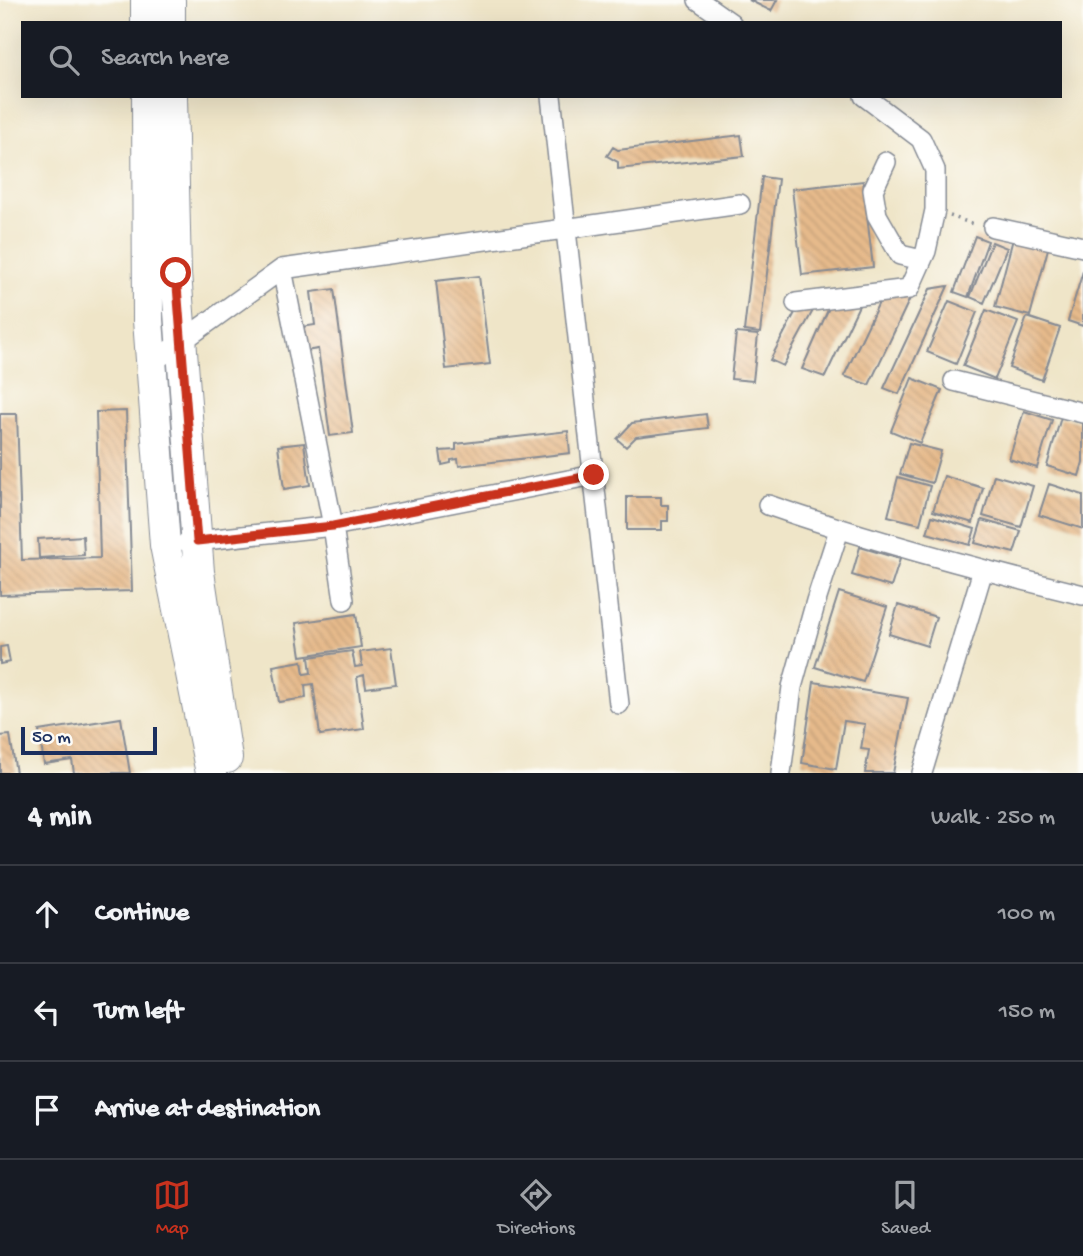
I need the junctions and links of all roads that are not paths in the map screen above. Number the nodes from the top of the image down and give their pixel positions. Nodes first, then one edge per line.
1 (146, 0) edge
2 (170, 0) edge
3 (698, 0) edge
4 (146, 21) edge
5 (170, 21) edge
6 (728, 21) edge
7 (147, 98) edge
8 (172, 98) edge
9 (551, 98) edge
10 (867, 98) edge
11 (886, 162) dead end
12 (740, 204) dead end
13 (566, 227) junction
14 (993, 227) road end
15 (1083, 247) edge
16 (922, 260) junction
17 (282, 269) junction
18 (796, 303) dead end
19 (181, 341) junction
20 (152, 362) junction
21 (954, 381) dead end
22 (1083, 413) edge
23 (594, 475) junction
24 (768, 505) dead end
25 (333, 526) junction
26 (839, 530) junction
27 (197, 541) junction
28 (165, 545) junction
29 (983, 570) junction
30 (1083, 595) edge
31 (344, 600) dead end
32 (619, 704) dead end
33 (211, 773) edge
34 (230, 773) edge
35 (781, 773) edge
36 (922, 773) edge

1 - 4 main road
2 - 5 main road
3 - 6 street
7 - 20 main road
8 - 19 main road
9 - 13 street
10 - 16 street
11 - 16 street
12 - 13 street
13 - 17 street
13 - 23 street
14 - 15 street
16 - 18 street
17 - 19 street
17 - 25 street
19 - 20 street
19 - 27 main road
20 - 28 main road
21 - 22 street
23 - 25 street
23 - 32 street
24 - 26 street
25 - 27 street
25 - 31 street
26 - 29 street
26 - 35 street
27 - 28 street
27 - 34 main road
28 - 33 main road
29 - 30 street
29 - 36 street

